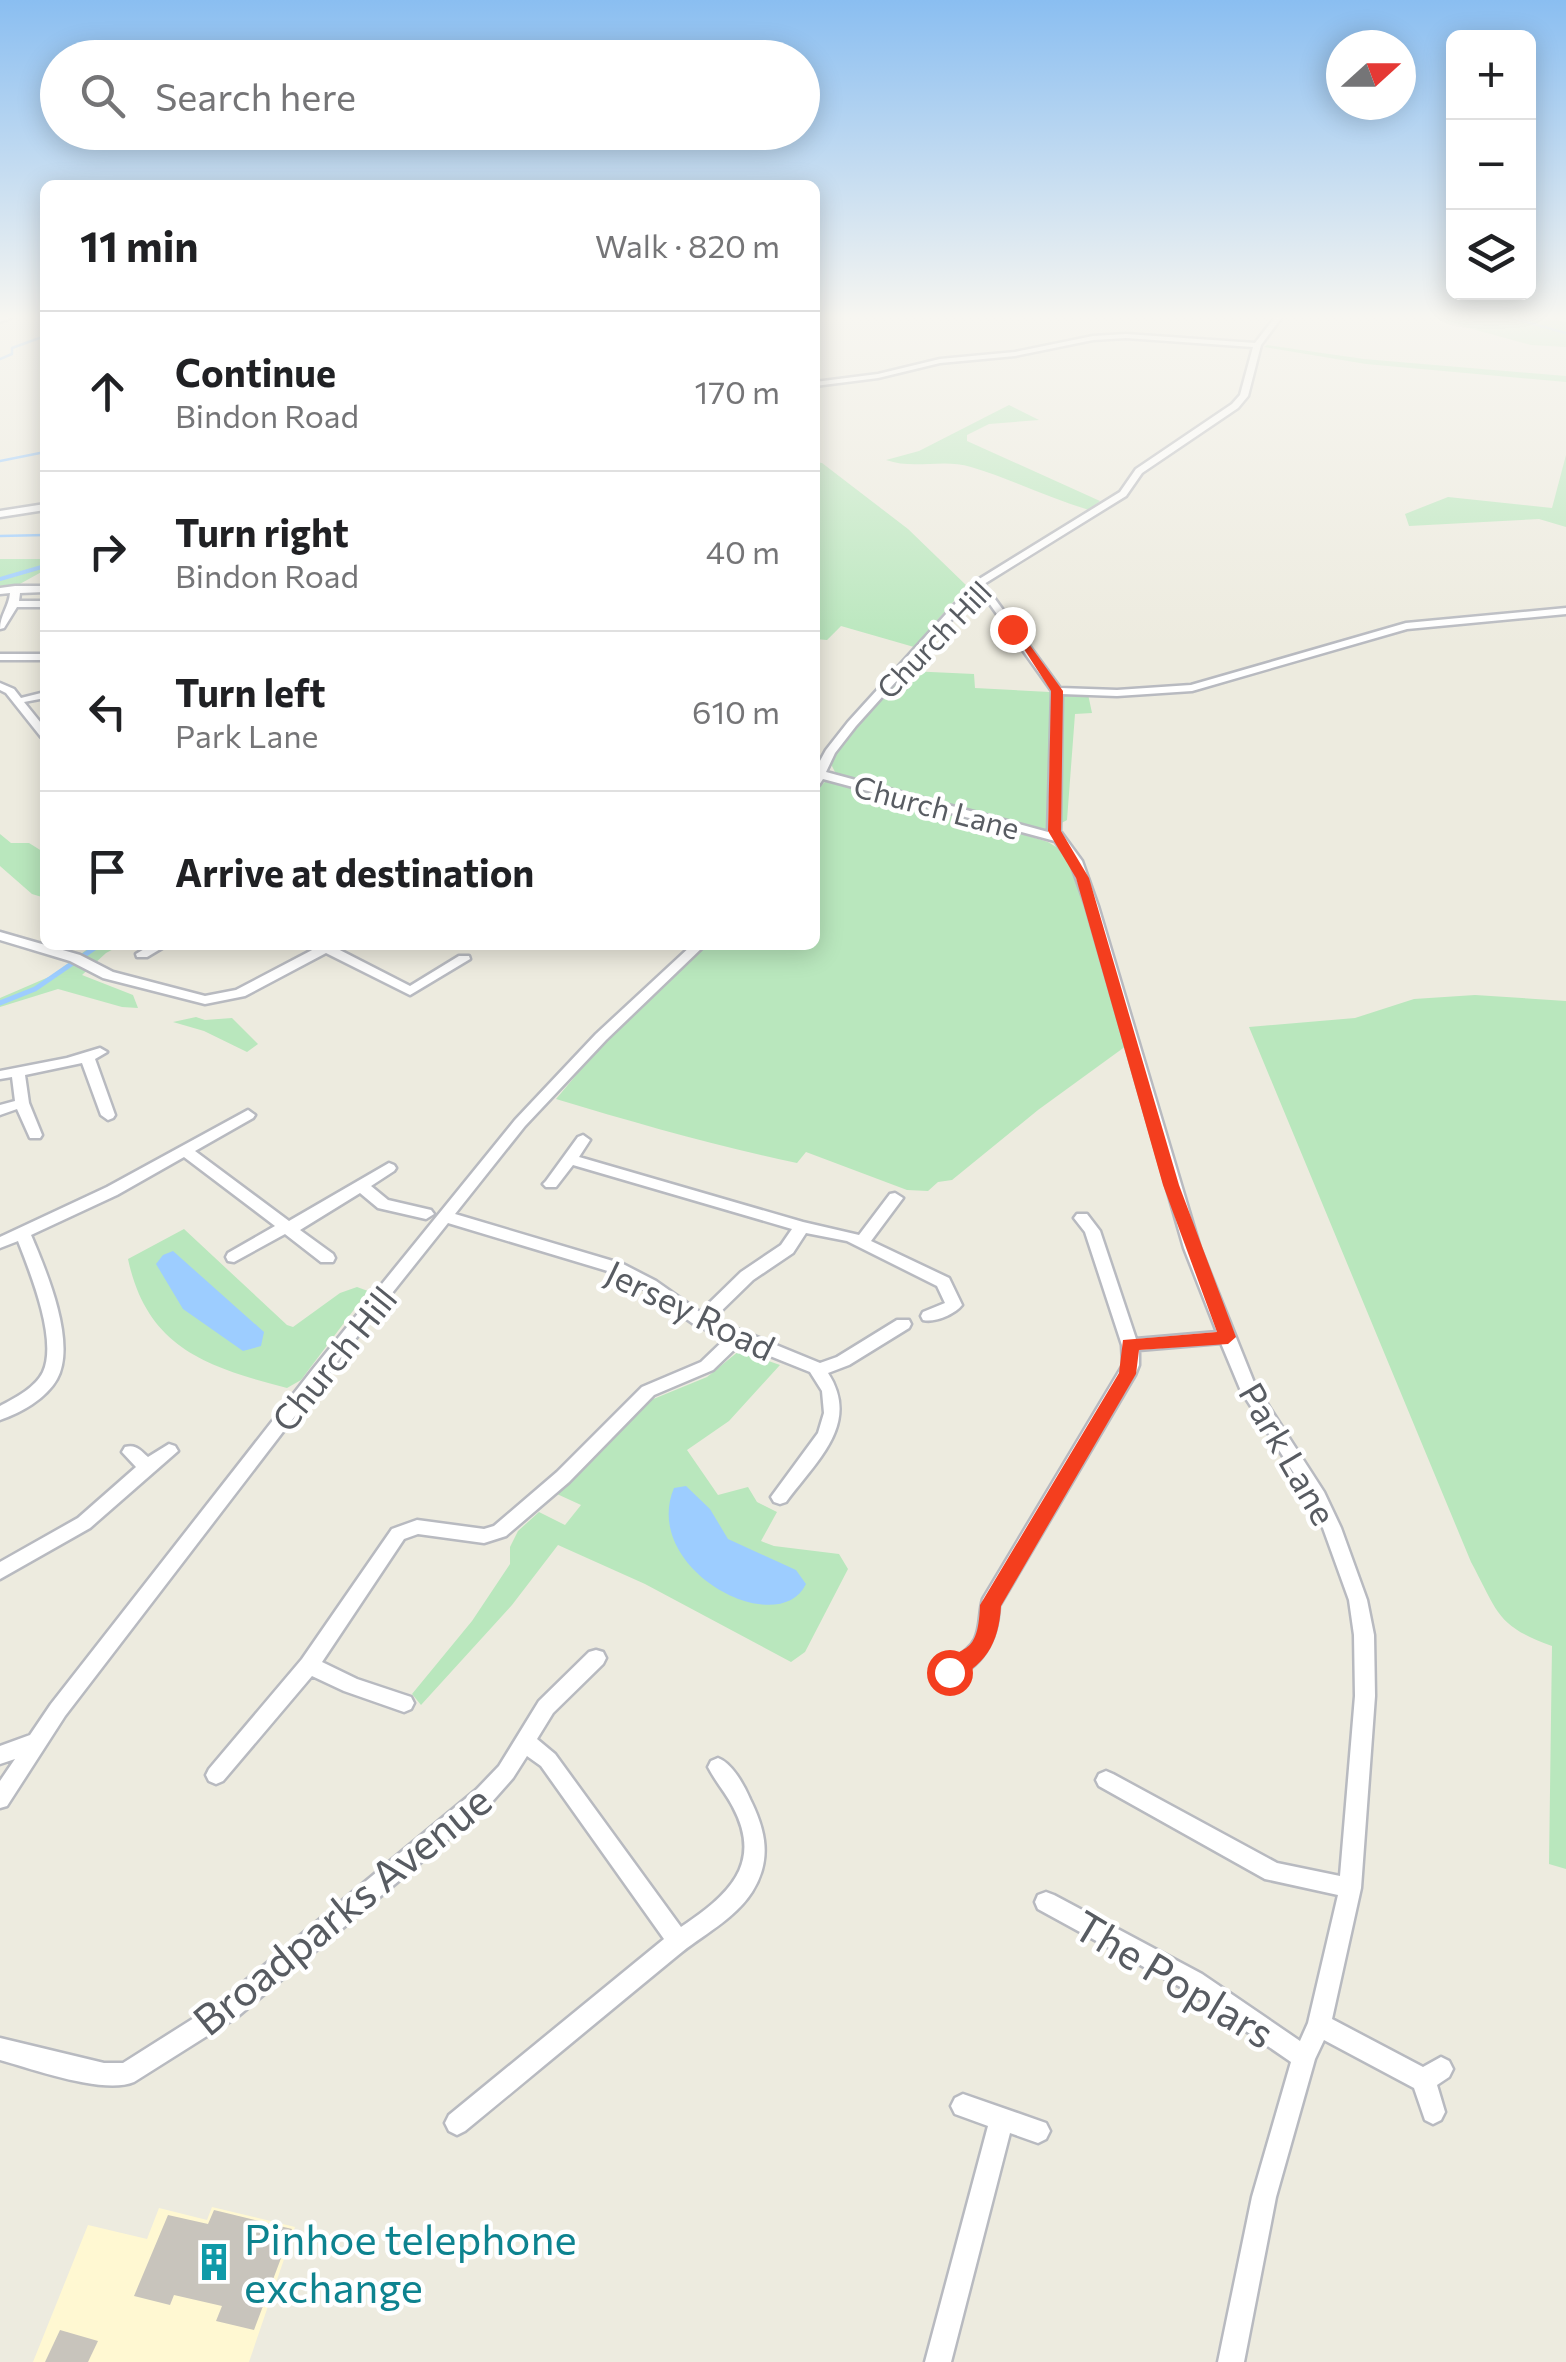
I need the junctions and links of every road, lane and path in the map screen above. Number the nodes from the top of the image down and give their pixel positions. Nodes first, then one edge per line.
1 (1206, 427) edge
2 (40, 508) edge
3 (0, 514) edge
4 (980, 584) junction
5 (15, 589) junction
6 (40, 589) edge
7 (0, 591) edge
8 (14, 604) junction
9 (40, 604) edge
10 (1566, 612) edge
11 (0, 626) edge
12 (0, 656) edge
13 (40, 657) edge
14 (0, 686) edge
15 (1057, 691) junction
16 (40, 696) edge
17 (25, 700) dead end
18 (40, 729) edge
19 (820, 770) edge
20 (820, 778) edge
21 (1059, 838) junction
22 (0, 936) edge
23 (40, 947) edge
24 (48, 950) edge
25 (150, 950) edge
26 (317, 950) edge
27 (328, 950) edge
28 (694, 950) edge
29 (142, 954) dead end
30 (464, 959) dead end
31 (18, 1071) junction
32 (0, 1075) edge
33 (22, 1103) junction
34 (0, 1110) edge
35 (108, 1115) dead end
36 (248, 1115) dead end
37 (34, 1136) dead end
38 (583, 1140) dead end
39 (185, 1150) junction
40 (570, 1159) junction
41 (389, 1168) dead end
42 (551, 1184) dead end
43 (362, 1186) junction
44 (895, 1198) dead end
45 (436, 1216) junction
46 (1082, 1218) dead end
47 (290, 1227) junction
48 (802, 1228) junction
49 (22, 1232) junction
50 (862, 1242) junction
51 (0, 1243) edge
52 (234, 1257) dead end
53 (327, 1258) dead end
54 (929, 1316) dead end
55 (701, 1321) junction
56 (902, 1324) dead end
57 (738, 1336) junction
58 (1228, 1337) junction
59 (1130, 1345) junction
60 (818, 1370) junction
61 (0, 1414) edge
62 (168, 1451) dead end
63 (131, 1452) dead end
64 (147, 1467) junction
65 (780, 1497) dead end
66 (0, 1571) edge
67 (596, 1658) dead end
68 (309, 1665) junction
69 (949, 1672) dead end
70 (404, 1702) dead end
71 (525, 1742) junction
72 (34, 1743) junction
73 (0, 1755) edge
74 (718, 1768) dead end
75 (216, 1775) dead end
76 (1106, 1780) dead end
77 (0, 1799) edge
78 (1350, 1888) junction
79 (1046, 1902) dead end
80 (678, 1941) junction
81 (1319, 2025) junction
82 (0, 2049) edge
83 (1304, 2056) junction
84 (963, 2106) dead end
85 (1433, 2112) dead end
86 (1002, 2119) junction
87 (456, 2122) dead end
88 (1038, 2131) dead end
89 (938, 2362) edge
90 (1232, 2362) edge

1 - 4 street, Church Hill
2 - 3 street
4 - 15 street
4 - 19 street, Church Hill
5 - 6 street
5 - 7 street
5 - 8 street
8 - 9 street
8 - 11 street
10 - 15 street
12 - 13 street
14 - 18 street
15 - 21 street, Park Lane
16 - 17 street
20 - 21 street, Church Lane
21 - 58 street, Park Lane
22 - 23 street
24 - 26 street
25 - 29 street
27 - 30 street
28 - 45 street, Church Hill
31 - 32 street
31 - 33 street
31 - 35 street
33 - 34 street
33 - 37 street
36 - 39 street
38 - 40 street
39 - 47 street
39 - 49 street
40 - 42 street
40 - 48 street
41 - 43 street
43 - 45 street, Jersey Road
43 - 47 street
44 - 50 street
45 - 55 street, Jersey Road
45 - 72 street, Church Hill
46 - 59 street
47 - 52 street
47 - 53 street
48 - 50 street
48 - 55 street
49 - 51 street
49 - 61 street
50 - 54 street
55 - 57 street, Jersey Road
56 - 60 street, Jersey Road
57 - 60 street, Jersey Road
57 - 68 street
58 - 59 street
58 - 78 street, Park Lane
59 - 69 street
60 - 65 street, Jersey Road
62 - 64 street
63 - 64 street
64 - 66 street
67 - 71 street, Broadparks Avenue
68 - 70 street
68 - 75 street
71 - 80 street
71 - 82 street, Broadparks Avenue
72 - 73 street
72 - 77 street, Church Hill
74 - 80 street
76 - 78 street
78 - 81 street, Park Lane
79 - 83 street, The Poplars
80 - 87 street
81 - 83 street, Park Lane
81 - 85 street
83 - 90 street, Park Lane
84 - 86 street
86 - 88 street
86 - 89 street

